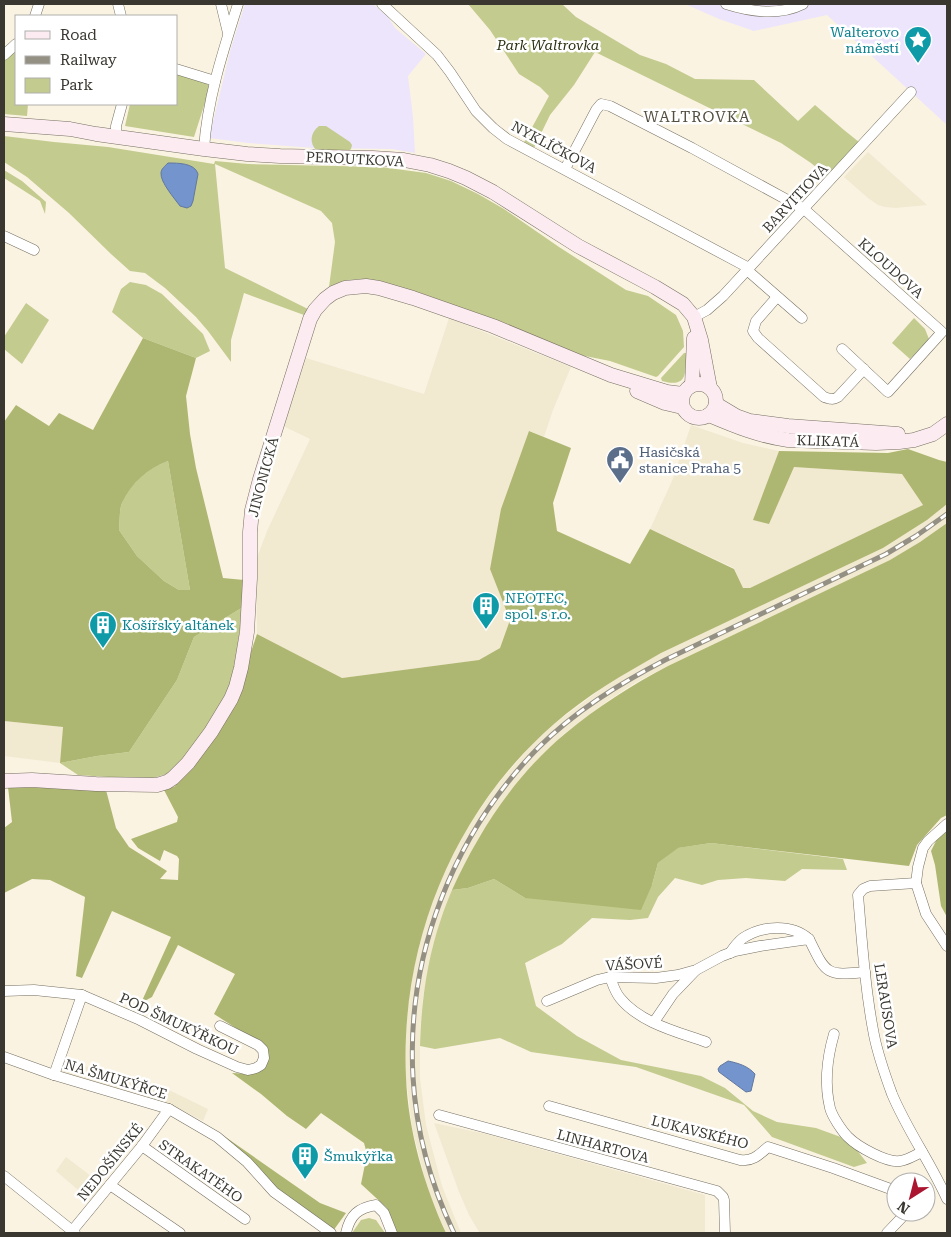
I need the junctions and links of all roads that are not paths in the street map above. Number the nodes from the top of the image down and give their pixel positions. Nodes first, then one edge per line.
1 (221, 4) edge
2 (238, 4) edge
3 (382, 4) edge
4 (726, 4) edge
5 (803, 4) edge
6 (229, 34) junction
7 (15, 45) edge
8 (4, 55) edge
9 (178, 70) edge
10 (215, 81) junction
11 (911, 92) dead end
12 (122, 105) edge
13 (4, 124) edge
14 (116, 136) junction
15 (204, 149) junction
16 (565, 169) junction
17 (804, 209) junction
18 (4, 236) edge
19 (34, 250) dead end
20 (748, 269) junction
21 (777, 297) junction
22 (694, 318) junction
23 (802, 318) dead end
24 (842, 349) dead end
25 (864, 369) junction
26 (710, 388) junction
27 (686, 395) junction
28 (712, 410) junction
29 (947, 424) edge
30 (4, 780) edge
31 (947, 824) edge
32 (916, 882) junction
33 (809, 939) junction
34 (947, 946) edge
35 (730, 953) junction
36 (696, 970) junction
37 (865, 972) junction
38 (610, 977) junction
39 (4, 991) edge
40 (82, 995) junction
41 (547, 1001) dead end
42 (654, 1022) junction
43 (220, 1026) dead end
44 (834, 1034) dead end
45 (706, 1042) dead end
46 (4, 1057) edge
47 (54, 1074) junction
48 (549, 1106) dead end
49 (169, 1108) junction
50 (438, 1115) dead end
51 (142, 1146) junction
52 (922, 1152) junction
53 (4, 1176) edge
54 (110, 1185) junction
55 (886, 1187) edge
56 (947, 1199) edge
57 (245, 1219) dead end
58 (897, 1222) edge
59 (73, 1232) edge
60 (180, 1233) edge
61 (331, 1233) edge
62 (346, 1233) edge
63 (392, 1233) edge
64 (726, 1233) edge
65 (887, 1233) edge

1 - 6 street
2 - 6 street
3 - 16 street, NYKLÍČKOVA
4 - 5 street
6 - 10 street
7 - 8 street
9 - 10 street
10 - 15 street
11 - 17 street, BARVITIOVA
12 - 14 street
13 - 14 street, PEROUTKOVA
14 - 15 street, PEROUTKOVA
15 - 22 street, PEROUTKOVA
16 - 17 street
16 - 20 street, NYKLÍČKOVA
17 - 20 street, BARVITIOVA
17 - 25 street, KLOUDOVA
18 - 19 street
20 - 21 street
20 - 22 street, BARVITIOVA
21 - 23 street
21 - 25 street
22 - 26 street, PEROUTKOVA
22 - 27 street
24 - 25 street, KLOUDOVA
26 - 27 street
26 - 28 street
27 - 28 street
27 - 30 street, JINONICKÁ
28 - 29 street, KLIKATÁ
31 - 32 street
32 - 34 street
32 - 37 street, LERAUSOVA
33 - 35 street, VÁŠOVÉ
33 - 35 street, VÁŠOVÉ
33 - 37 street
35 - 36 street, VÁŠOVÉ
36 - 38 street, VÁŠOVÉ
36 - 42 street, VÁŠOVÉ
37 - 52 street, LERAUSOVA
38 - 41 street, VÁŠOVÉ
38 - 42 street
39 - 40 street, POD ŠMUKÝŘKOU
40 - 43 street, POD ŠMUKÝŘKOU
40 - 47 street
42 - 45 street
44 - 52 street
46 - 47 street, NA ŠMUKÝŘCE
47 - 49 street, NA ŠMUKÝŘCE
48 - 55 street, LUKAVSKÉHO
49 - 51 street, NEDOŠÍNSKÉ
49 - 61 street, NA ŠMUKÝŘCE
50 - 64 street, LINHARTOVA
51 - 54 street, NEDOŠÍNSKÉ
51 - 57 street, STRAKATÉHO
52 - 56 street, LERAUSOVA
53 - 59 street
54 - 59 street, NEDOŠÍNSKÉ
54 - 60 street
58 - 65 street
62 - 63 street

